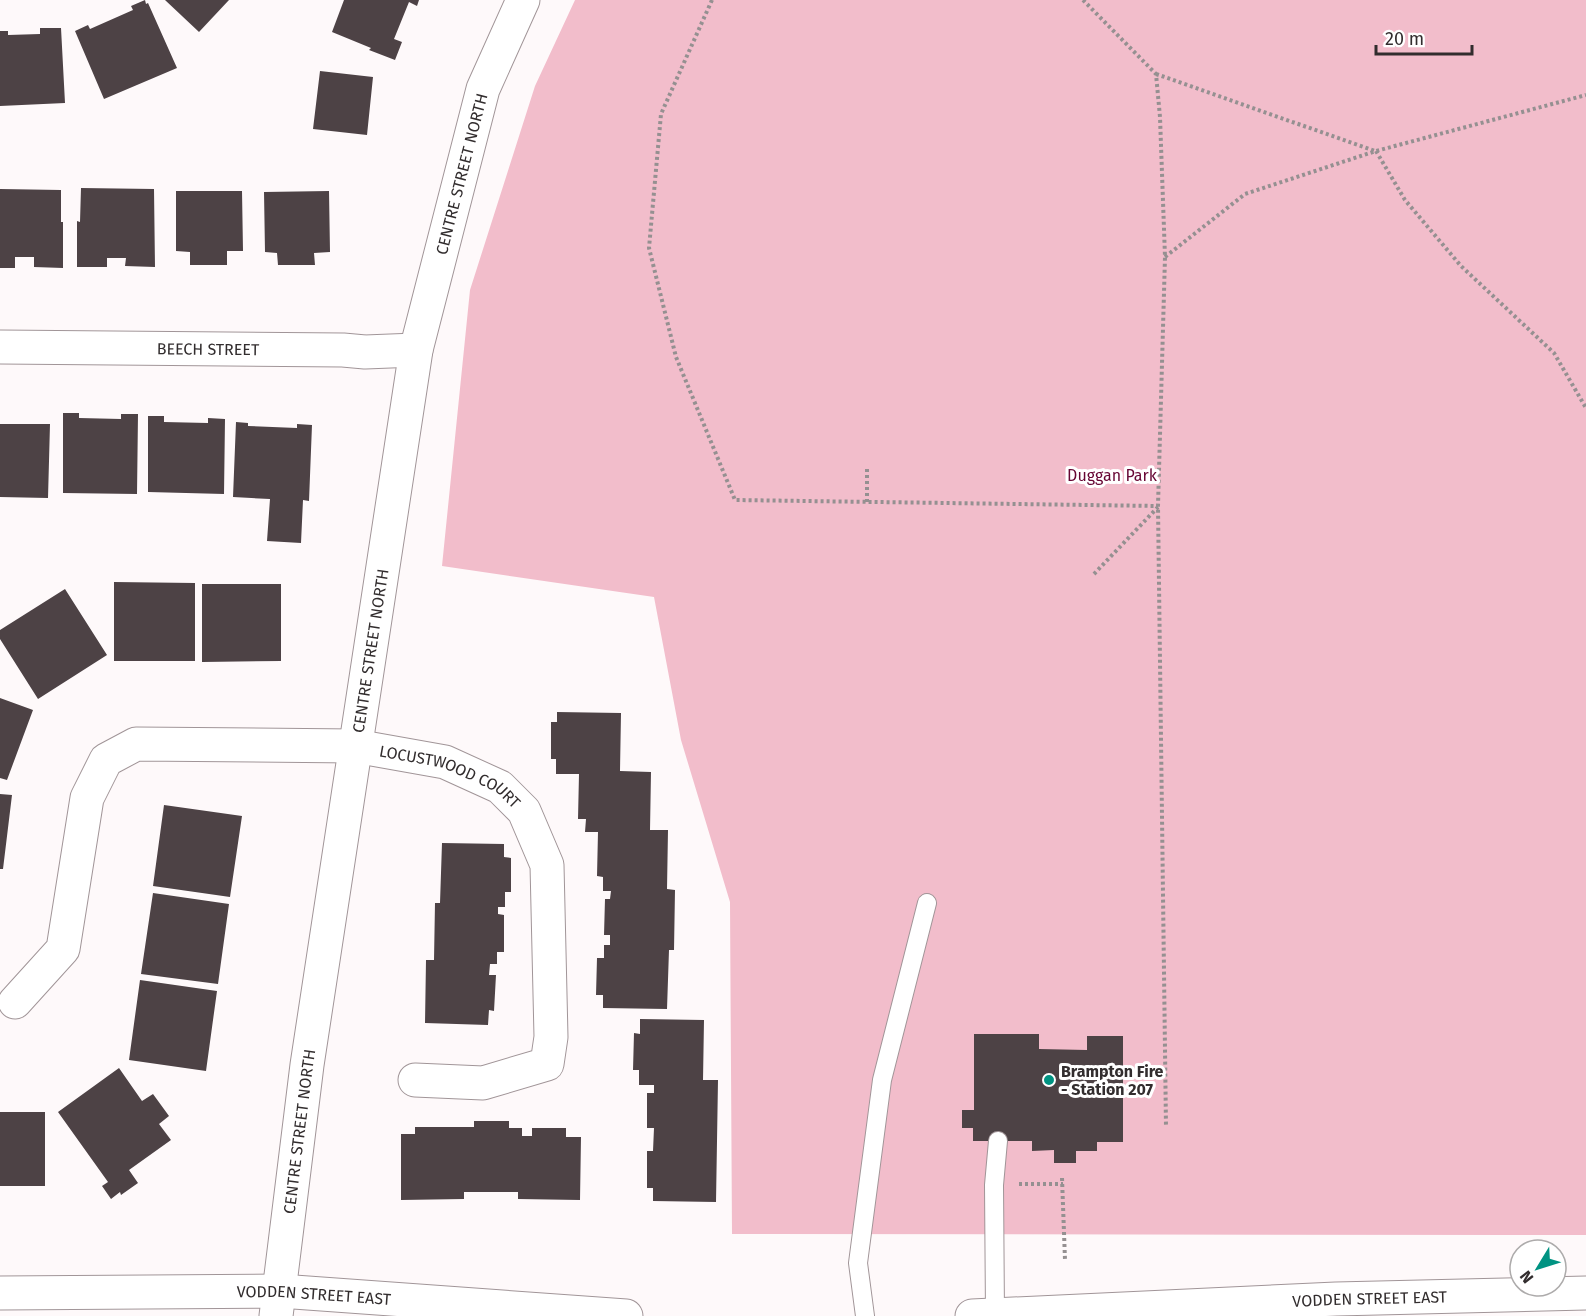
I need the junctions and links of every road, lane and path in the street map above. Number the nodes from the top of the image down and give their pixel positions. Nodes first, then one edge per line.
1 (523, 0) edge
2 (712, 0) edge
3 (1083, 0) edge
4 (1155, 74) junction
5 (1586, 95) edge
6 (1376, 151) junction
7 (1165, 257) junction
8 (0, 347) edge
9 (416, 350) junction
10 (1586, 408) edge
11 (867, 469) dead end
12 (867, 502) junction
13 (1158, 506) junction
14 (1094, 574) dead end
15 (355, 746) junction
16 (927, 903) dead end
17 (15, 1002) dead end
18 (415, 1080) dead end
19 (1166, 1127) dead end
20 (998, 1142) dead end
21 (994, 1185) junction
22 (1065, 1260) dead end
23 (0, 1293) edge
24 (1586, 1293) edge
25 (278, 1304) edge
26 (984, 1315) edge
27 (626, 1316) edge
28 (865, 1316) edge

1 - 9 street, CENTRE STREET NORTH
2 - 12 path
3 - 4 path
4 - 6 path
4 - 7 path
5 - 6 path
6 - 7 path
6 - 10 path
7 - 13 path
8 - 9 street, BEECH STREET
9 - 15 street, CENTRE STREET NORTH
11 - 12 path
12 - 13 path
13 - 14 path
13 - 19 path
15 - 17 street, LOCUSTWOOD COURT
15 - 18 street, LOCUSTWOOD COURT
15 - 25 street, CENTRE STREET NORTH
16 - 28 lane
20 - 21 lane
21 - 22 path
21 - 26 lane
23 - 25 street, VODDEN STREET EAST
24 - 26 street, VODDEN STREET EAST
25 - 27 street, VODDEN STREET EAST

